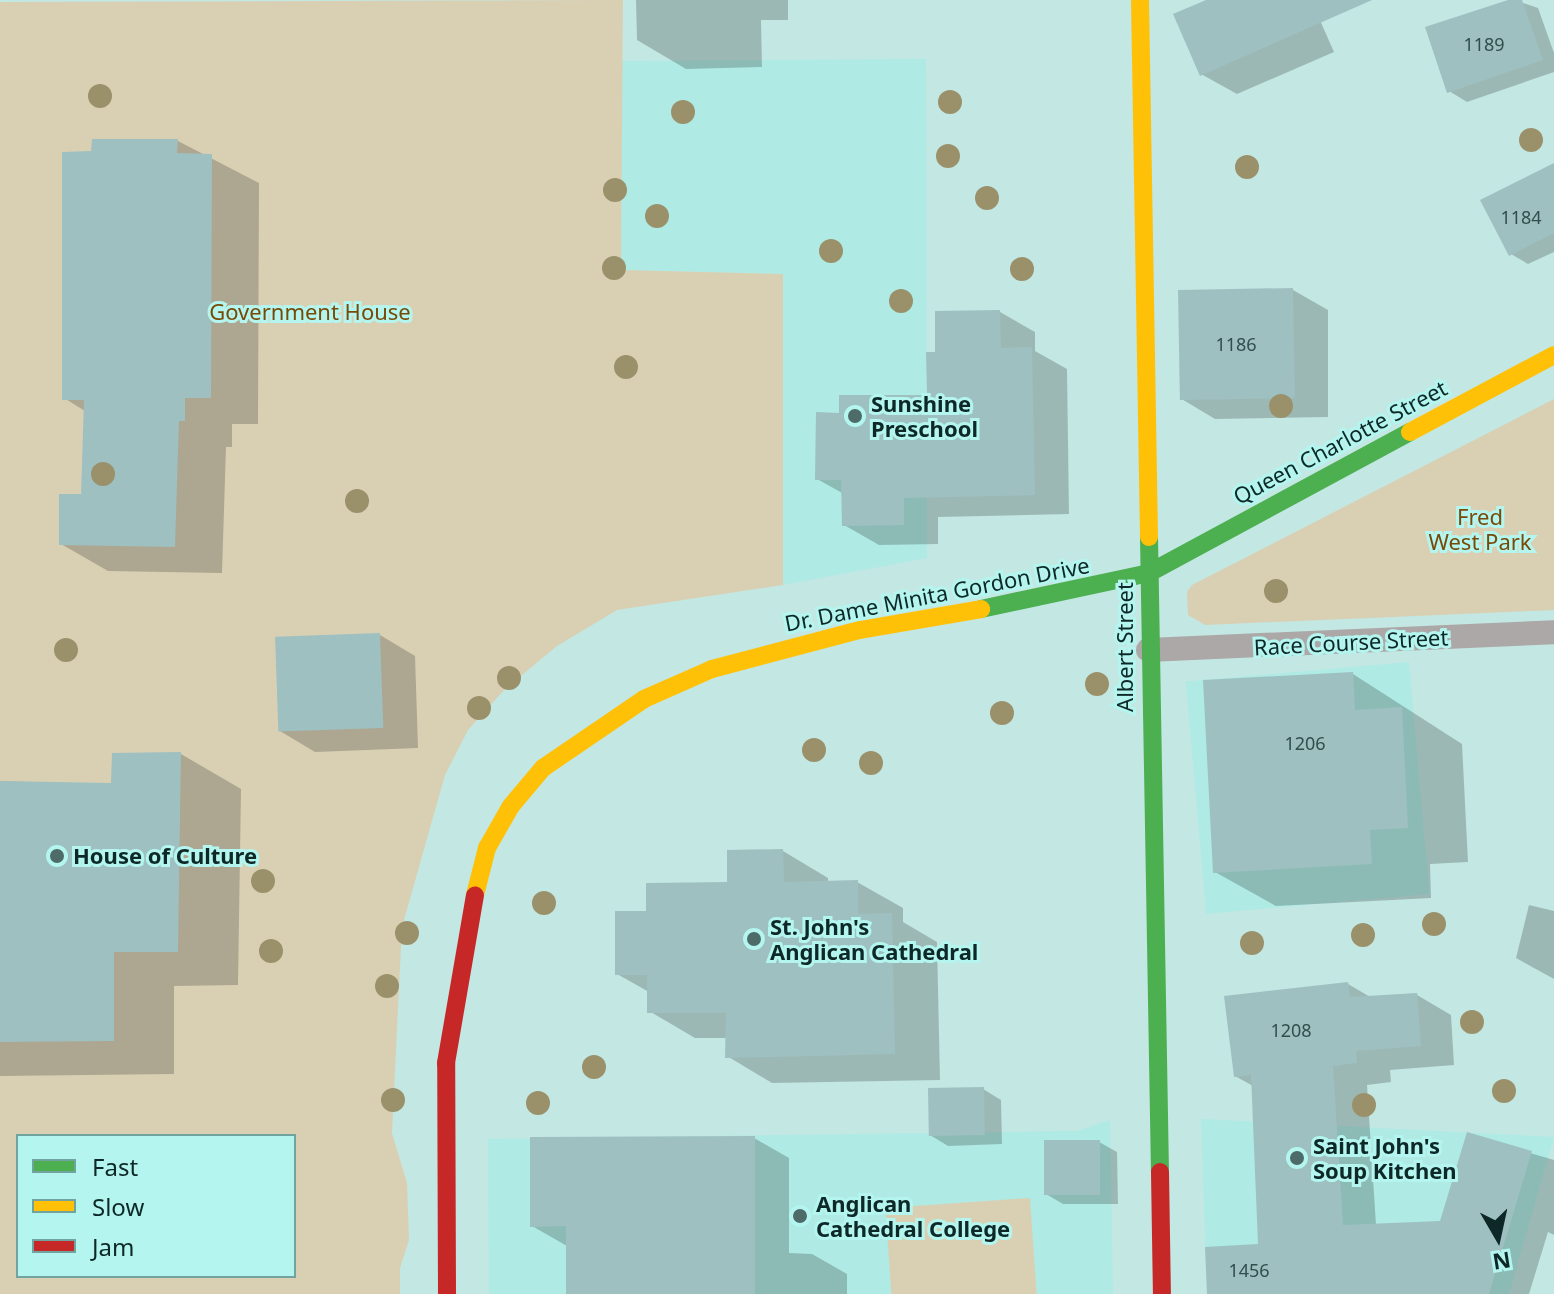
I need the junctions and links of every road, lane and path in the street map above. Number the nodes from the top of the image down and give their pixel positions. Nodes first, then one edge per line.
1 (1140, 0) edge
2 (1554, 355) edge
3 (1149, 573) junction
4 (1554, 632) edge
5 (1148, 650) junction
6 (447, 1294) edge
7 (1162, 1294) edge

1 - 3 main road, Albert Street
2 - 3 main road, Queen Charlotte Street
3 - 5 main road, Albert Street
3 - 6 main road, Dr. Dame Minita Gordon Drive
4 - 5 lane, Race Course Street
5 - 7 main road, Albert Street

